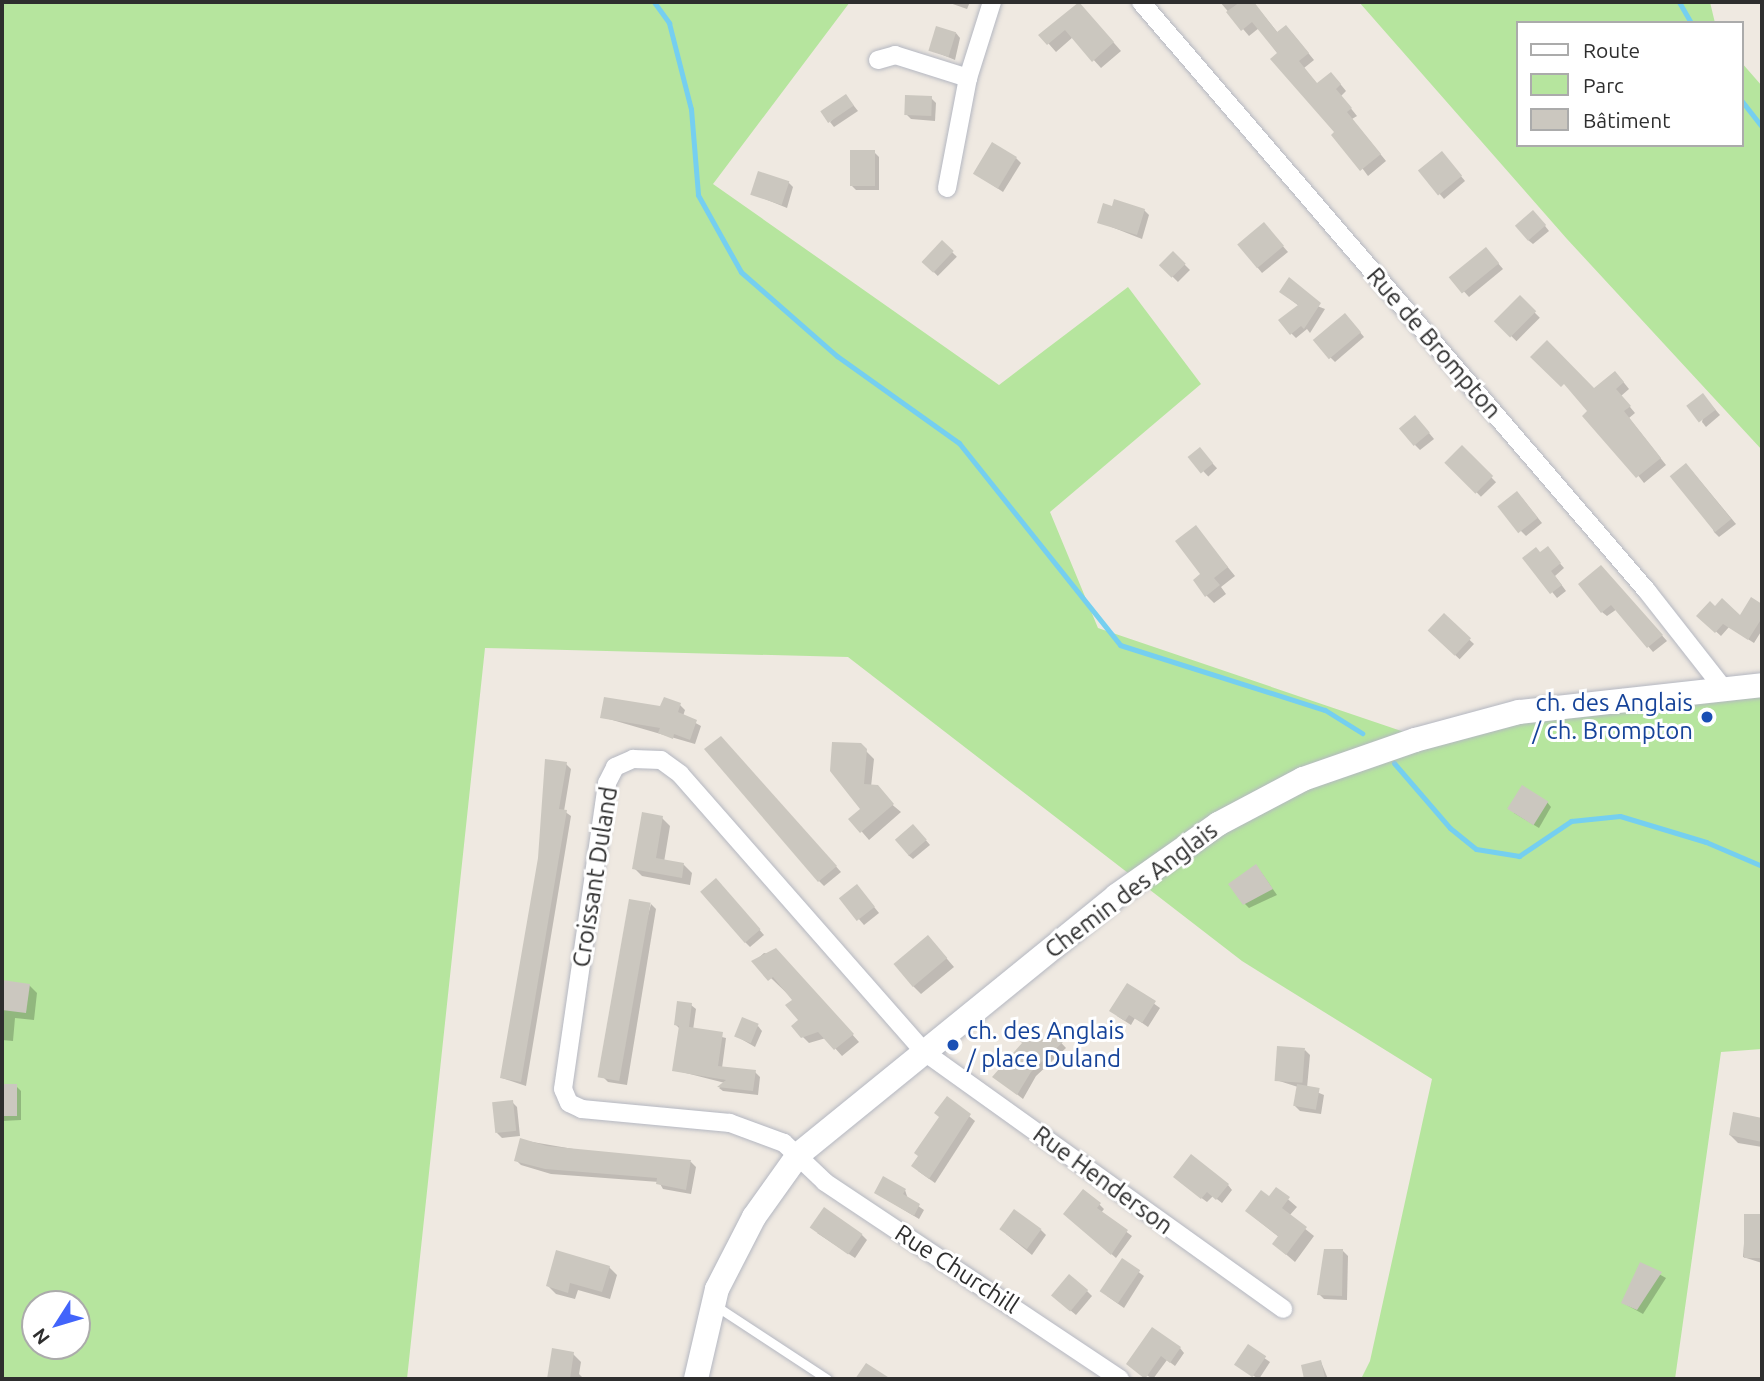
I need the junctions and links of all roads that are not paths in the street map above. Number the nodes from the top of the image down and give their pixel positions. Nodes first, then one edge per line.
1 (992, 2) edge
2 (1141, 2) edge
3 (878, 60) dead end
4 (968, 78) junction
5 (947, 188) dead end
6 (1762, 685) edge
7 (1723, 688) junction
8 (923, 1051) junction
9 (799, 1154) junction
10 (712, 1303) junction
11 (1283, 1309) dead end
12 (696, 1379) edge
13 (827, 1379) edge
14 (1120, 1379) edge

1 - 4 street
2 - 7 street, Rue de Brompton
3 - 4 street
4 - 5 street
6 - 7 street, Chemin des Anglais
7 - 8 street, Chemin des Anglais
8 - 9 street, Chemin des Anglais
8 - 9 street, Croissant Duland
8 - 11 street, Rue Henderson
9 - 10 street, Chemin des Anglais
9 - 14 street, Rue Churchill
10 - 12 street, Chemin des Anglais
10 - 13 lane

